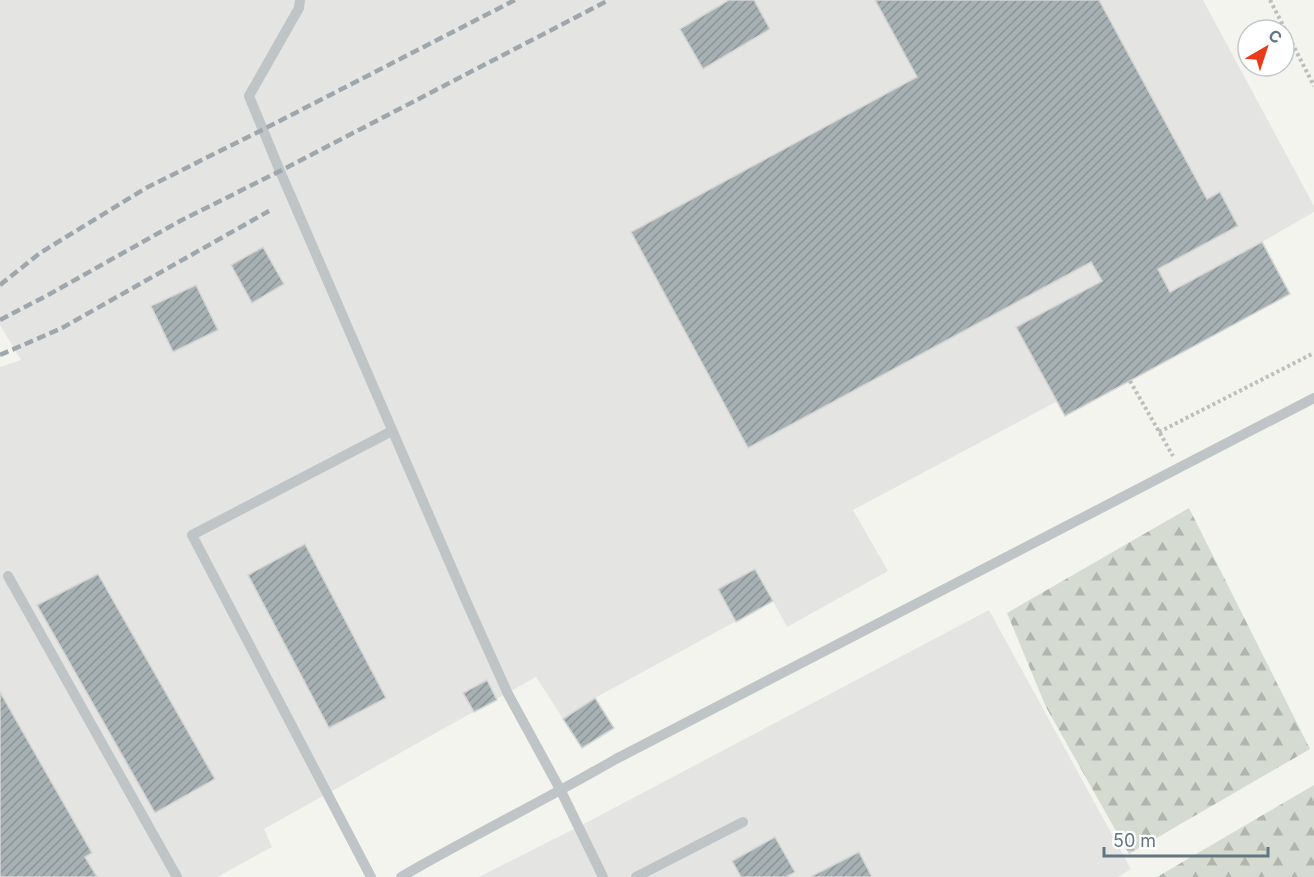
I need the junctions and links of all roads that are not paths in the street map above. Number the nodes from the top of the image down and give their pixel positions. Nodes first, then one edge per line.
1 (300, 0) edge
2 (1314, 398) edge
3 (392, 431) junction
4 (8, 576) dead end
5 (561, 791) junction
6 (743, 822) dead end
7 (177, 877) edge
8 (371, 877) edge
9 (401, 877) edge
10 (603, 877) edge
11 (636, 877) edge

1 - 3 lane
2 - 5 lane
3 - 5 lane
3 - 8 lane
4 - 7 lane
5 - 9 lane
5 - 10 lane
6 - 11 lane

